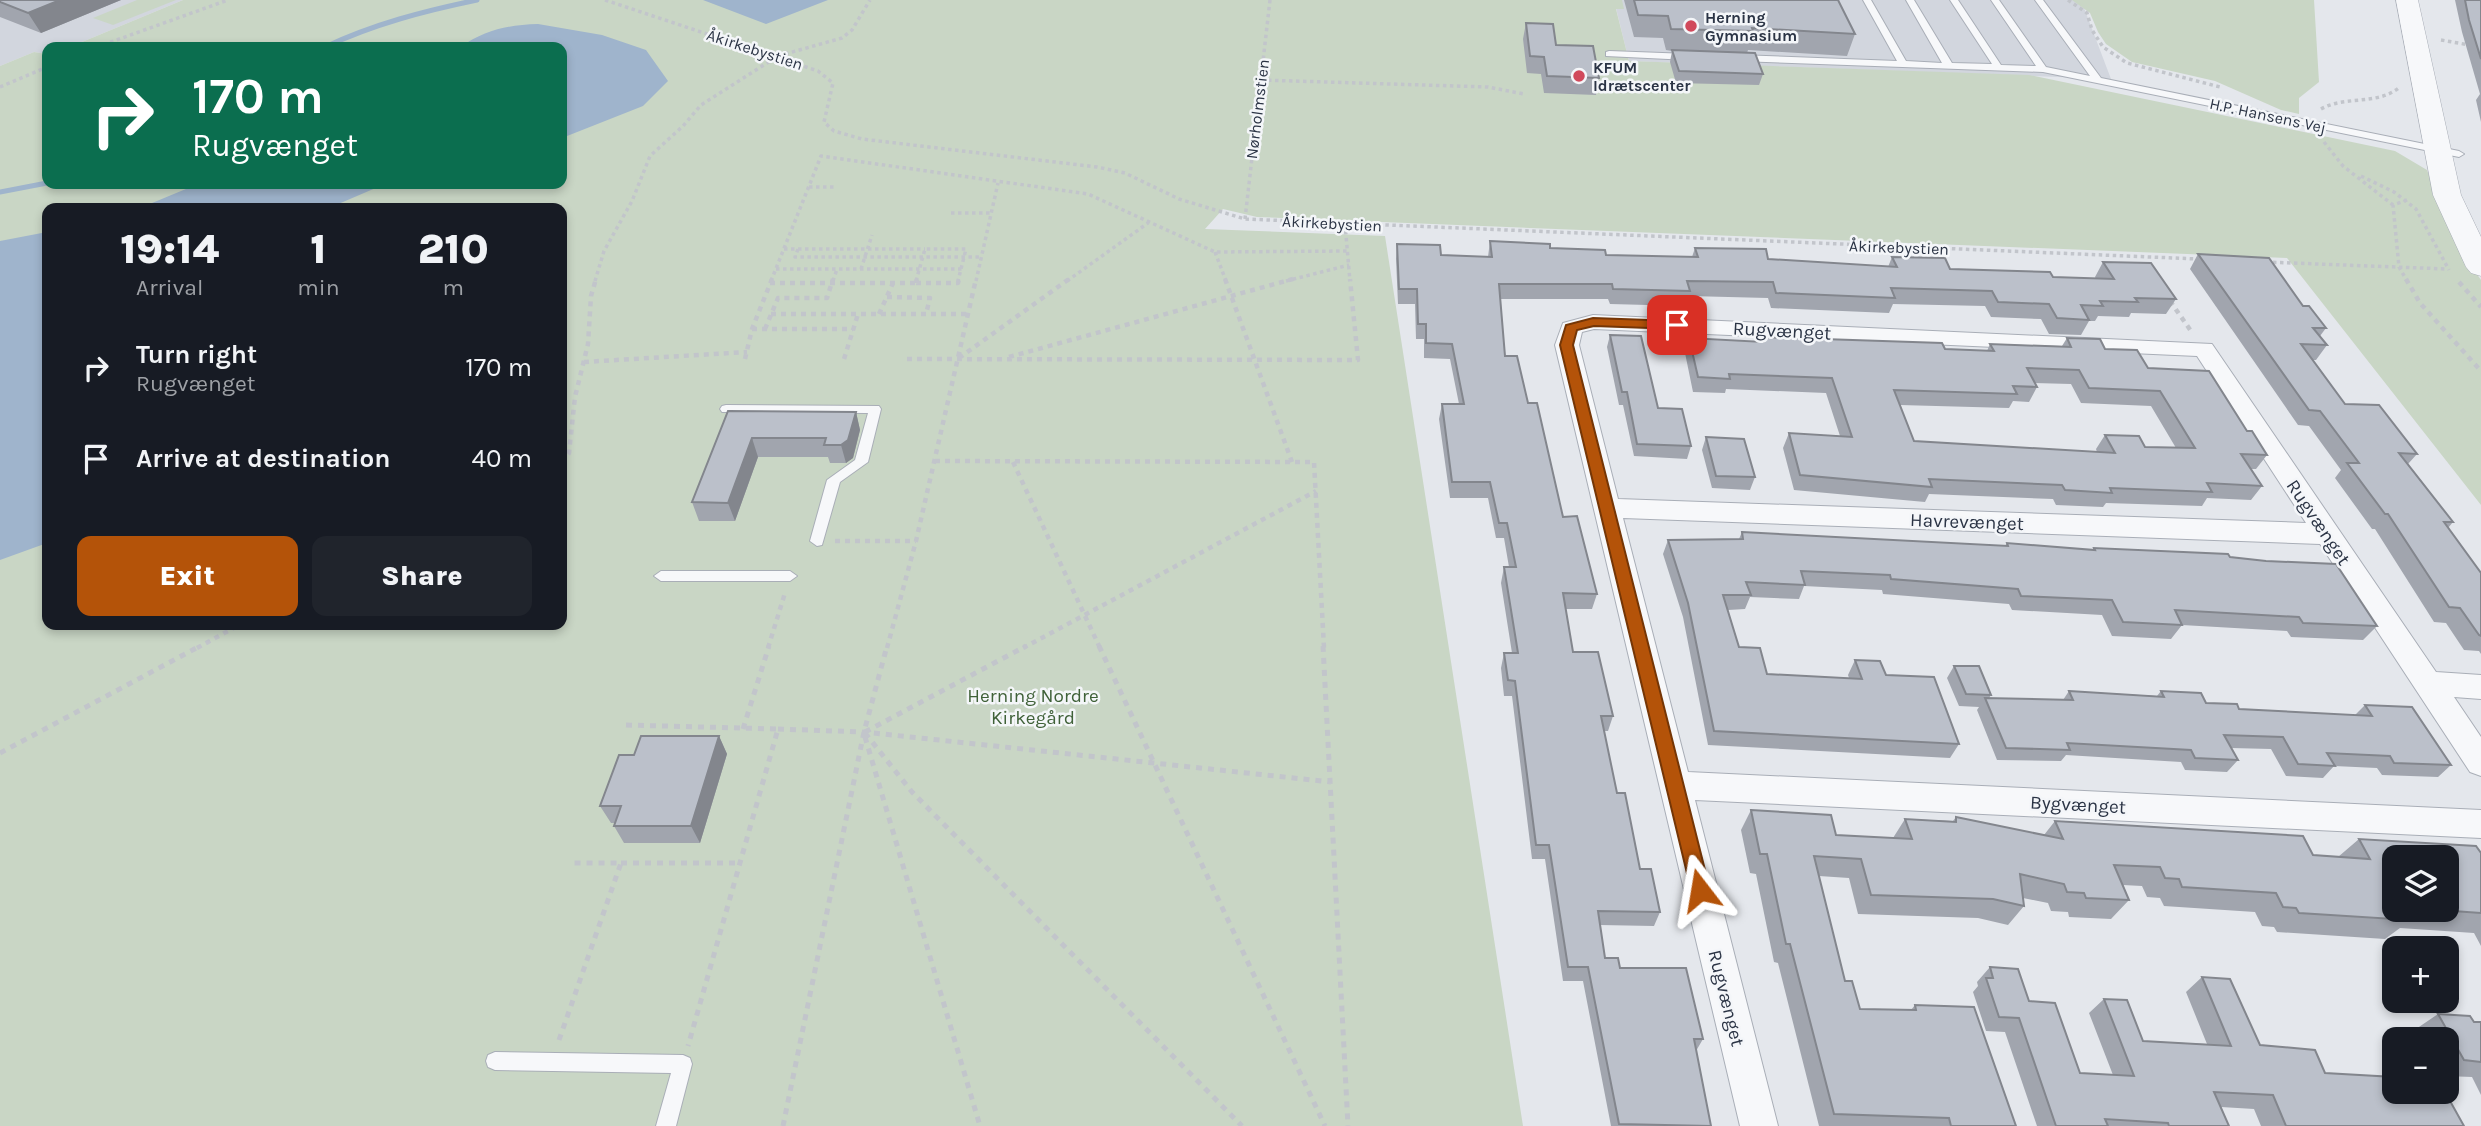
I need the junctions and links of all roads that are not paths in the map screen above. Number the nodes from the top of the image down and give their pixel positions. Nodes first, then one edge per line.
1 (1867, 0) edge
2 (1910, 0) edge
3 (1954, 0) edge
4 (1995, 0) edge
5 (2039, 0) edge
6 (2407, 0) edge
7 (2429, 0) edge
8 (1609, 54) dead end
9 (1707, 57) edge
10 (1721, 58) edge
11 (1903, 64) junction
12 (1949, 66) junction
13 (1998, 67) junction
14 (2043, 69) junction
15 (2098, 80) junction
16 (2448, 152) junction
17 (2481, 229) edge
18 (2481, 267) edge
19 (726, 409) edge
20 (1606, 508) junction
21 (2327, 534) junction
22 (817, 541) road end
23 (661, 576) dead end
24 (790, 576) road end
25 (2428, 683) junction
26 (2481, 687) edge
27 (2481, 763) edge
28 (1674, 785) junction
29 (2481, 824) edge
30 (495, 1061) dead end
31 (666, 1126) edge
32 (1759, 1126) edge

1 - 11 lane
2 - 12 lane
3 - 13 lane
4 - 14 lane
5 - 15 lane
6 - 16 street
7 - 16 street
8 - 9 lane
10 - 11 lane, H.P. Hansens Vej
11 - 12 lane, H.P. Hansens Vej
12 - 13 lane, H.P. Hansens Vej
13 - 14 lane, H.P. Hansens Vej
14 - 15 lane, H.P. Hansens Vej
15 - 16 lane, H.P. Hansens Vej
16 - 17 street
16 - 18 street
19 - 22 lane
20 - 21 street, Havrevænget
20 - 21 street, Rugvænget
20 - 28 street, Rugvænget
21 - 25 street, Rugvænget
23 - 24 lane
25 - 26 street
25 - 27 street, Rugvænget
28 - 29 street, Bygvænget
28 - 32 street, Rugvænget
30 - 31 lane

